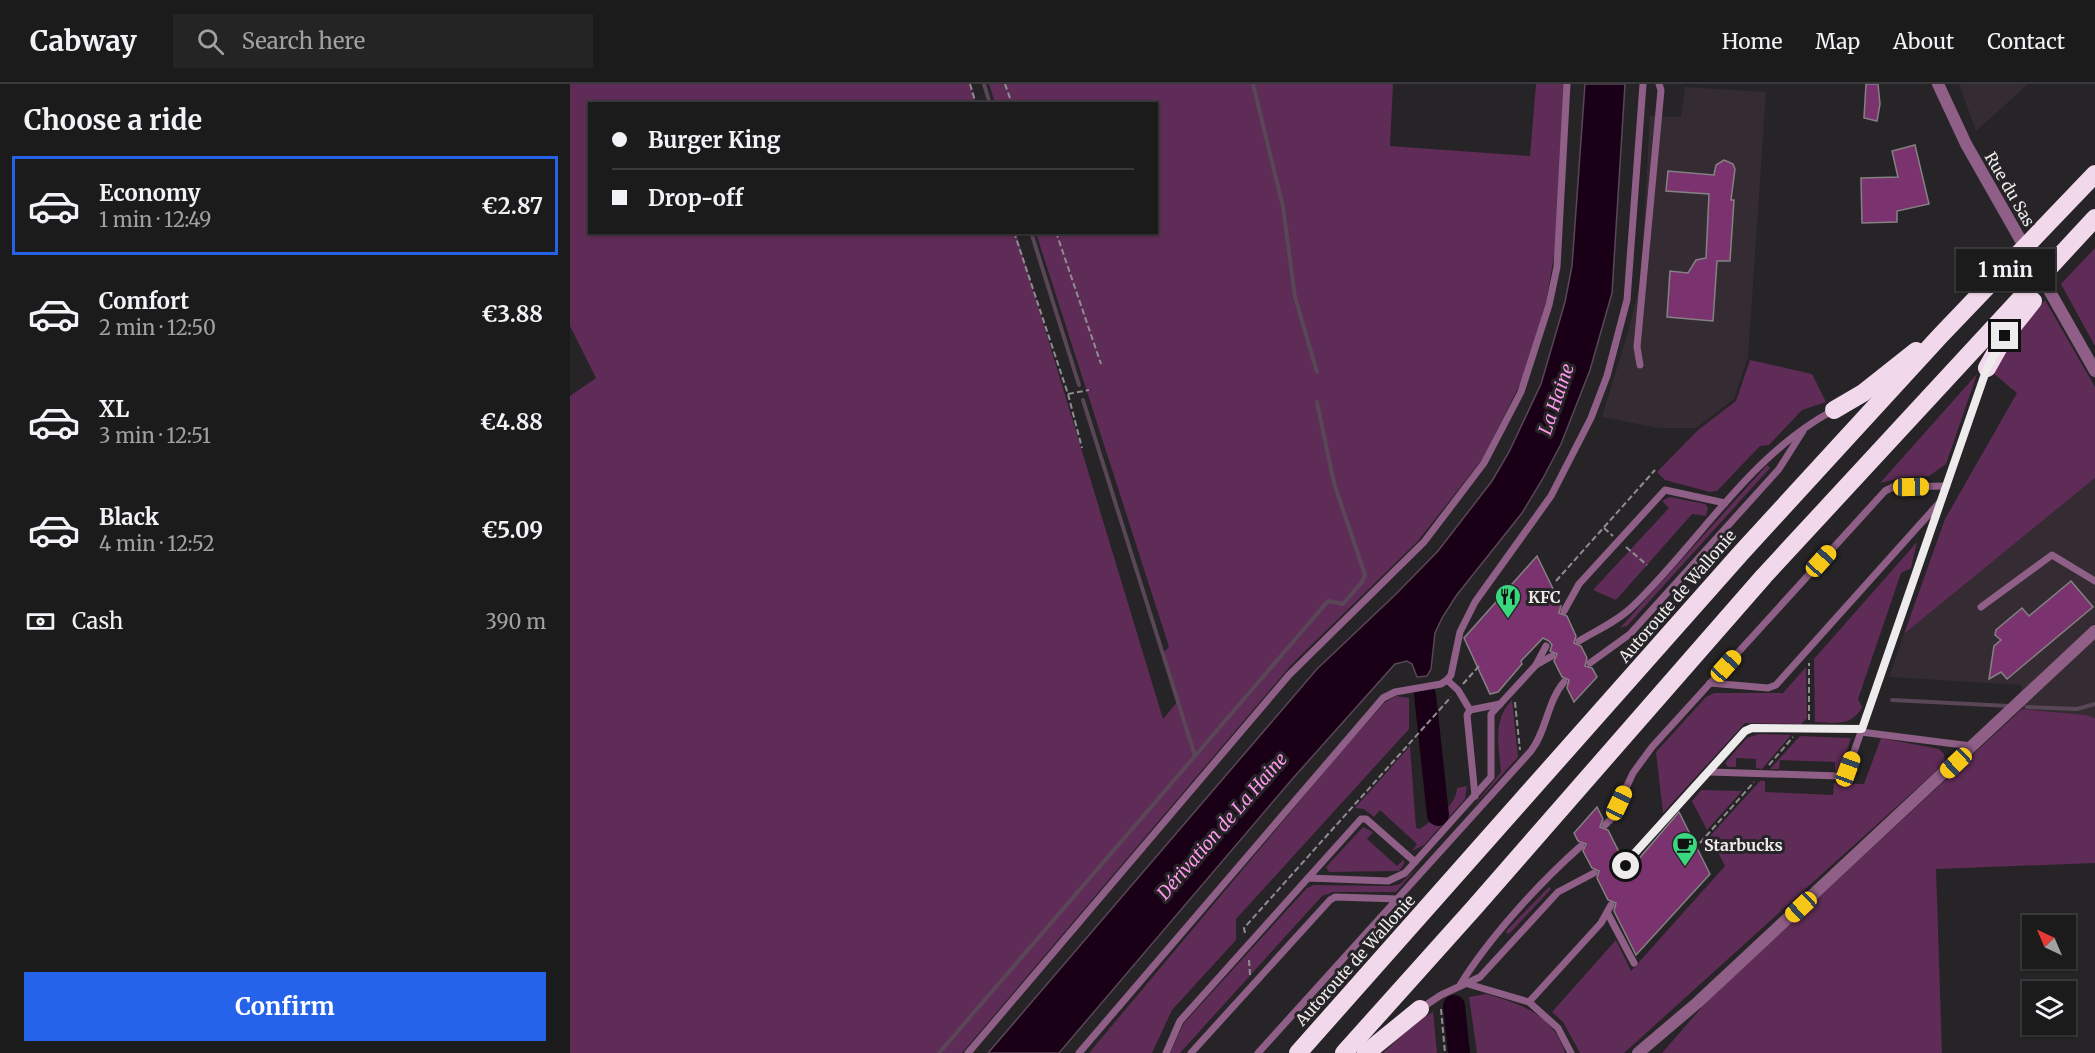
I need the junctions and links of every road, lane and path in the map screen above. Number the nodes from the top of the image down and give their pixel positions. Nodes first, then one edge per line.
1 (970, 84) edge
2 (1005, 84) edge
3 (1568, 84) edge
4 (1643, 84) edge
5 (1659, 84) edge
6 (1938, 84) edge
7 (975, 102) edge
8 (1011, 102) edge
9 (2095, 174) edge
10 (2095, 218) edge
11 (2095, 228) edge
12 (1015, 234) edge
13 (1057, 234) edge
14 (1940, 336) junction
15 (1101, 364) dead end
16 (1640, 365) dead end
17 (1987, 368) joint
18 (2095, 371) edge
19 (1089, 390) dead end
20 (1068, 394) junction
21 (1834, 410) joint
22 (1806, 426) junction
23 (1082, 448) dead end
24 (1655, 470) dead end
25 (1947, 486) junction
26 (1942, 500) junction
27 (1725, 503) junction
28 (1556, 581) dead end
29 (2095, 581) edge
30 (1981, 608) dead end
31 (1564, 611) dead end
32 (2095, 631) edge
33 (1579, 641) dead end
34 (1546, 646) dead end
35 (1809, 649) junction
36 (1551, 656) dead end
37 (1590, 663) dead end
38 (1536, 665) junction
39 (1444, 682) junction
40 (1564, 682) dead end
41 (1710, 683) junction
42 (1513, 689) junction
43 (1500, 704) junction
44 (1442, 708) dead end
45 (1470, 710) junction
46 (1801, 729) junction
47 (1861, 731) junction
48 (1413, 740) dead end
49 (1973, 747) junction
50 (1520, 753) dead end
51 (1709, 772) junction
52 (1761, 774) junction
53 (1475, 796) junction
54 (1605, 825) dead end
55 (1700, 843) dead end
56 (1581, 846) dead end
57 (1415, 862) junction
58 (1624, 862) dead end
59 (1594, 873) dead end
60 (1308, 878) junction
61 (1399, 899) junction
62 (1611, 905) dead end
63 (1608, 914) junction
64 (1634, 963) dead end
65 (1464, 985) junction
66 (1529, 1002) junction
67 (1420, 1009) joint
68 (1441, 1009) dead end
69 (968, 1053) edge
70 (1079, 1053) edge
71 (1166, 1053) edge
72 (1191, 1053) edge
73 (1258, 1053) edge
74 (1298, 1053) edge
75 (1344, 1053) edge
76 (1366, 1053) edge
77 (1445, 1053) edge
78 (1571, 1053) edge
79 (1638, 1053) edge

1 - 7 path
2 - 8 path
3 - 69 lane
4 - 39 lane
5 - 16 lane
6 - 18 street, Rue du Sas
9 - 14 highway, Autoroute de Wallonie
10 - 75 highway
11 - 17 highway
12 - 20 path
13 - 15 path
14 - 21 highway
14 - 74 highway, Autoroute de Wallonie
17 - 25 lane
19 - 20 path
20 - 23 path
21 - 22 lane
22 - 27 lane
22 - 37 lane
24 - 28 path
25 - 26 lane
25 - 41 lane
26 - 35 lane
26 - 47 lane
27 - 31 lane
27 - 33 lane
29 - 30 lane
32 - 49 street
34 - 38 lane
35 - 41 lane
35 - 46 path
36 - 38 lane
38 - 42 lane
39 - 45 lane
39 - 70 lane
40 - 61 lane
41 - 54 lane
42 - 43 lane
42 - 50 path
43 - 45 lane
43 - 53 lane
44 - 48 path
45 - 53 lane
46 - 47 lane
46 - 51 lane
46 - 52 path
47 - 49 lane
47 - 52 lane
49 - 79 street
51 - 52 lane
51 - 58 lane
52 - 55 path
53 - 57 lane
56 - 65 lane
57 - 60 lane
57 - 60 lane
59 - 65 lane
60 - 71 lane
61 - 72 lane
61 - 73 lane
62 - 63 lane
63 - 64 lane
63 - 66 lane
65 - 66 lane
65 - 67 lane
66 - 78 lane
67 - 76 highway
68 - 77 path

